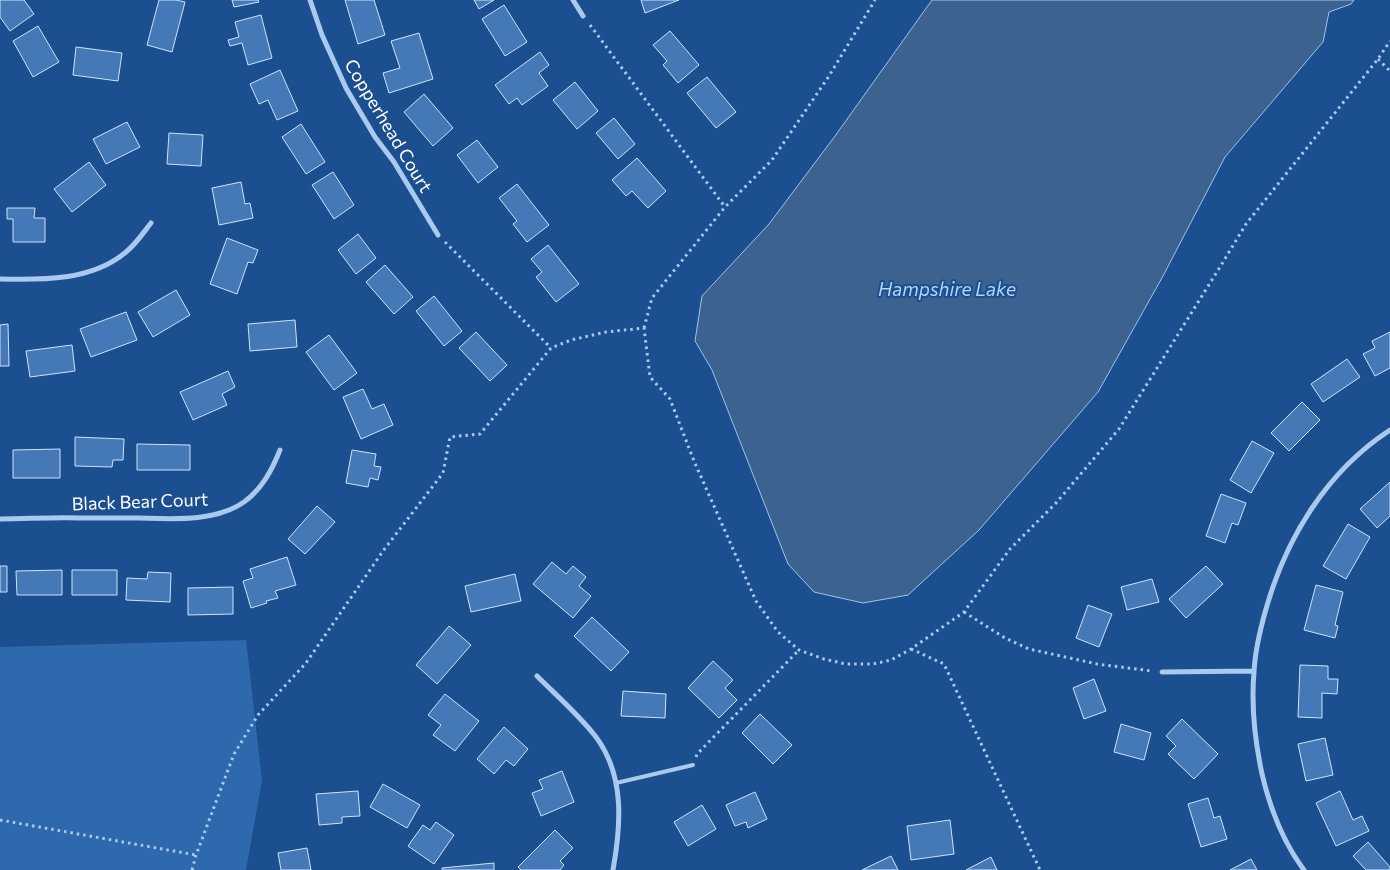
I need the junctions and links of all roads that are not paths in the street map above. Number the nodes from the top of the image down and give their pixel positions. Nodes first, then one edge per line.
1 (310, 0) edge
2 (573, 0) edge
3 (583, 16) road end
4 (151, 223) dead end
5 (438, 235) road end
6 (0, 279) edge
7 (1390, 430) edge
8 (280, 450) dead end
9 (0, 519) edge
10 (1162, 672) road end
11 (1254, 672) junction
12 (537, 676) dead end
13 (693, 766) road end
14 (616, 783) junction
15 (613, 870) edge
16 (1304, 870) edge

1 - 5 street, Copperhead Court
2 - 3 street
4 - 6 street
7 - 11 street
8 - 9 street, Black Bear Court
10 - 11 street
11 - 16 street
12 - 14 street
13 - 14 lane
14 - 15 street

